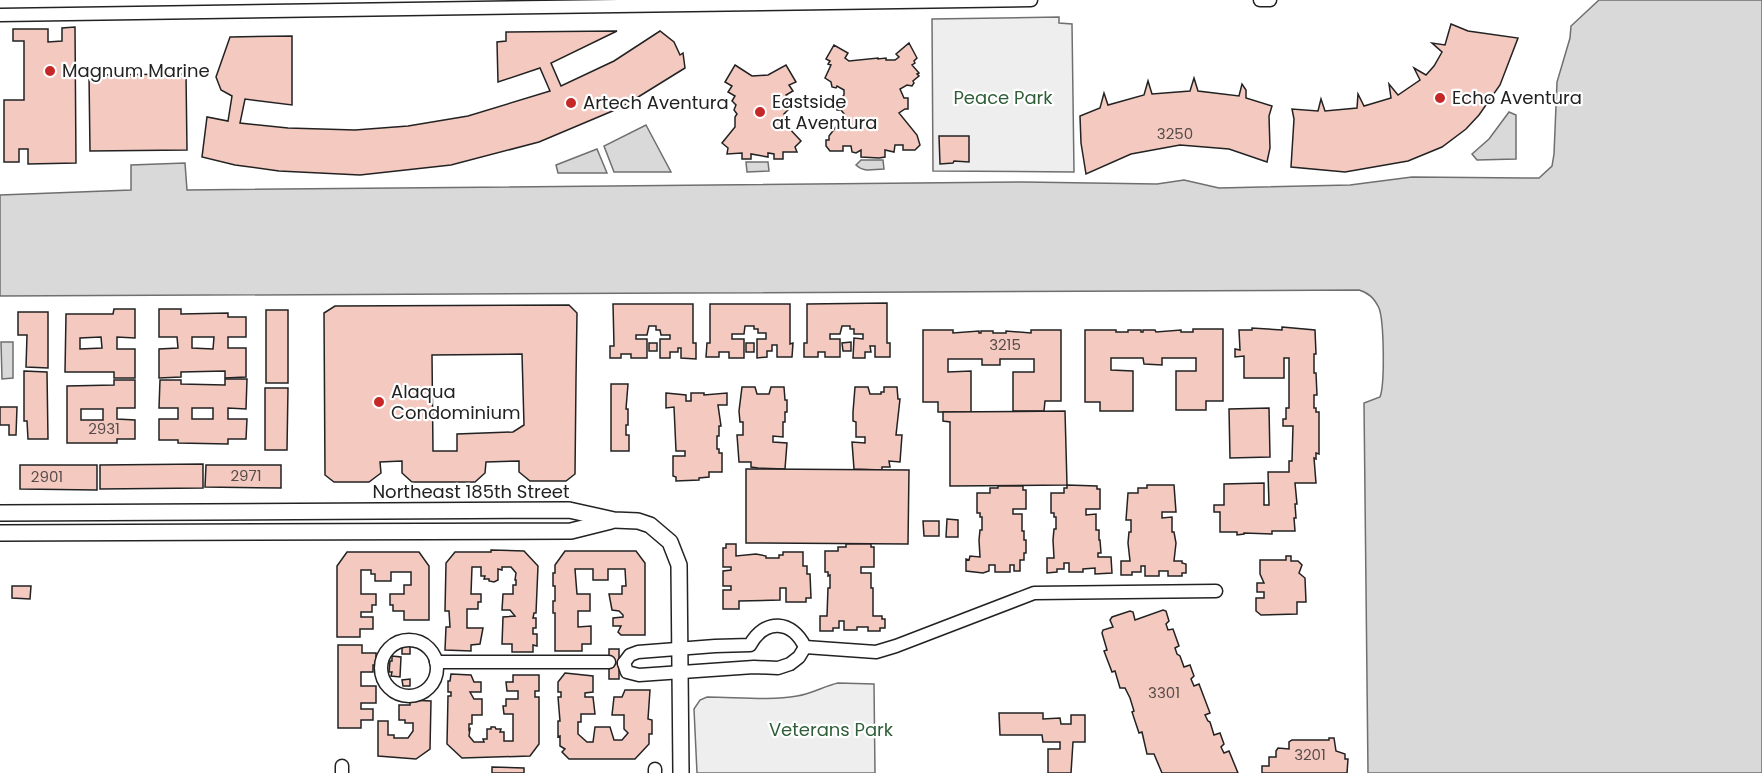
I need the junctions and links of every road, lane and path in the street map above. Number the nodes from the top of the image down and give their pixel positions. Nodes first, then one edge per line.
1 (1031, 0) edge
2 (1260, 0) edge
3 (1270, 0) edge
4 (0, 15) edge
5 (499, 511) junction
6 (0, 513) edge
7 (614, 520) junction
8 (498, 532) junction
9 (0, 533) edge
10 (1216, 591) dead end
11 (806, 647) junction
12 (680, 650) junction
13 (436, 662) junction
14 (617, 662) junction
15 (679, 672) junction
16 (681, 773) edge

1 - 4 street
2 - 3 street
5 - 6 street, Northeast 185th Street
5 - 7 street, Northeast 185th Street
5 - 8 street
7 - 8 street
7 - 12 street
8 - 9 street
10 - 11 street
11 - 12 street
11 - 15 street
12 - 14 street
12 - 15 street
13 - 13 street
13 - 14 street
14 - 15 street
15 - 16 street

